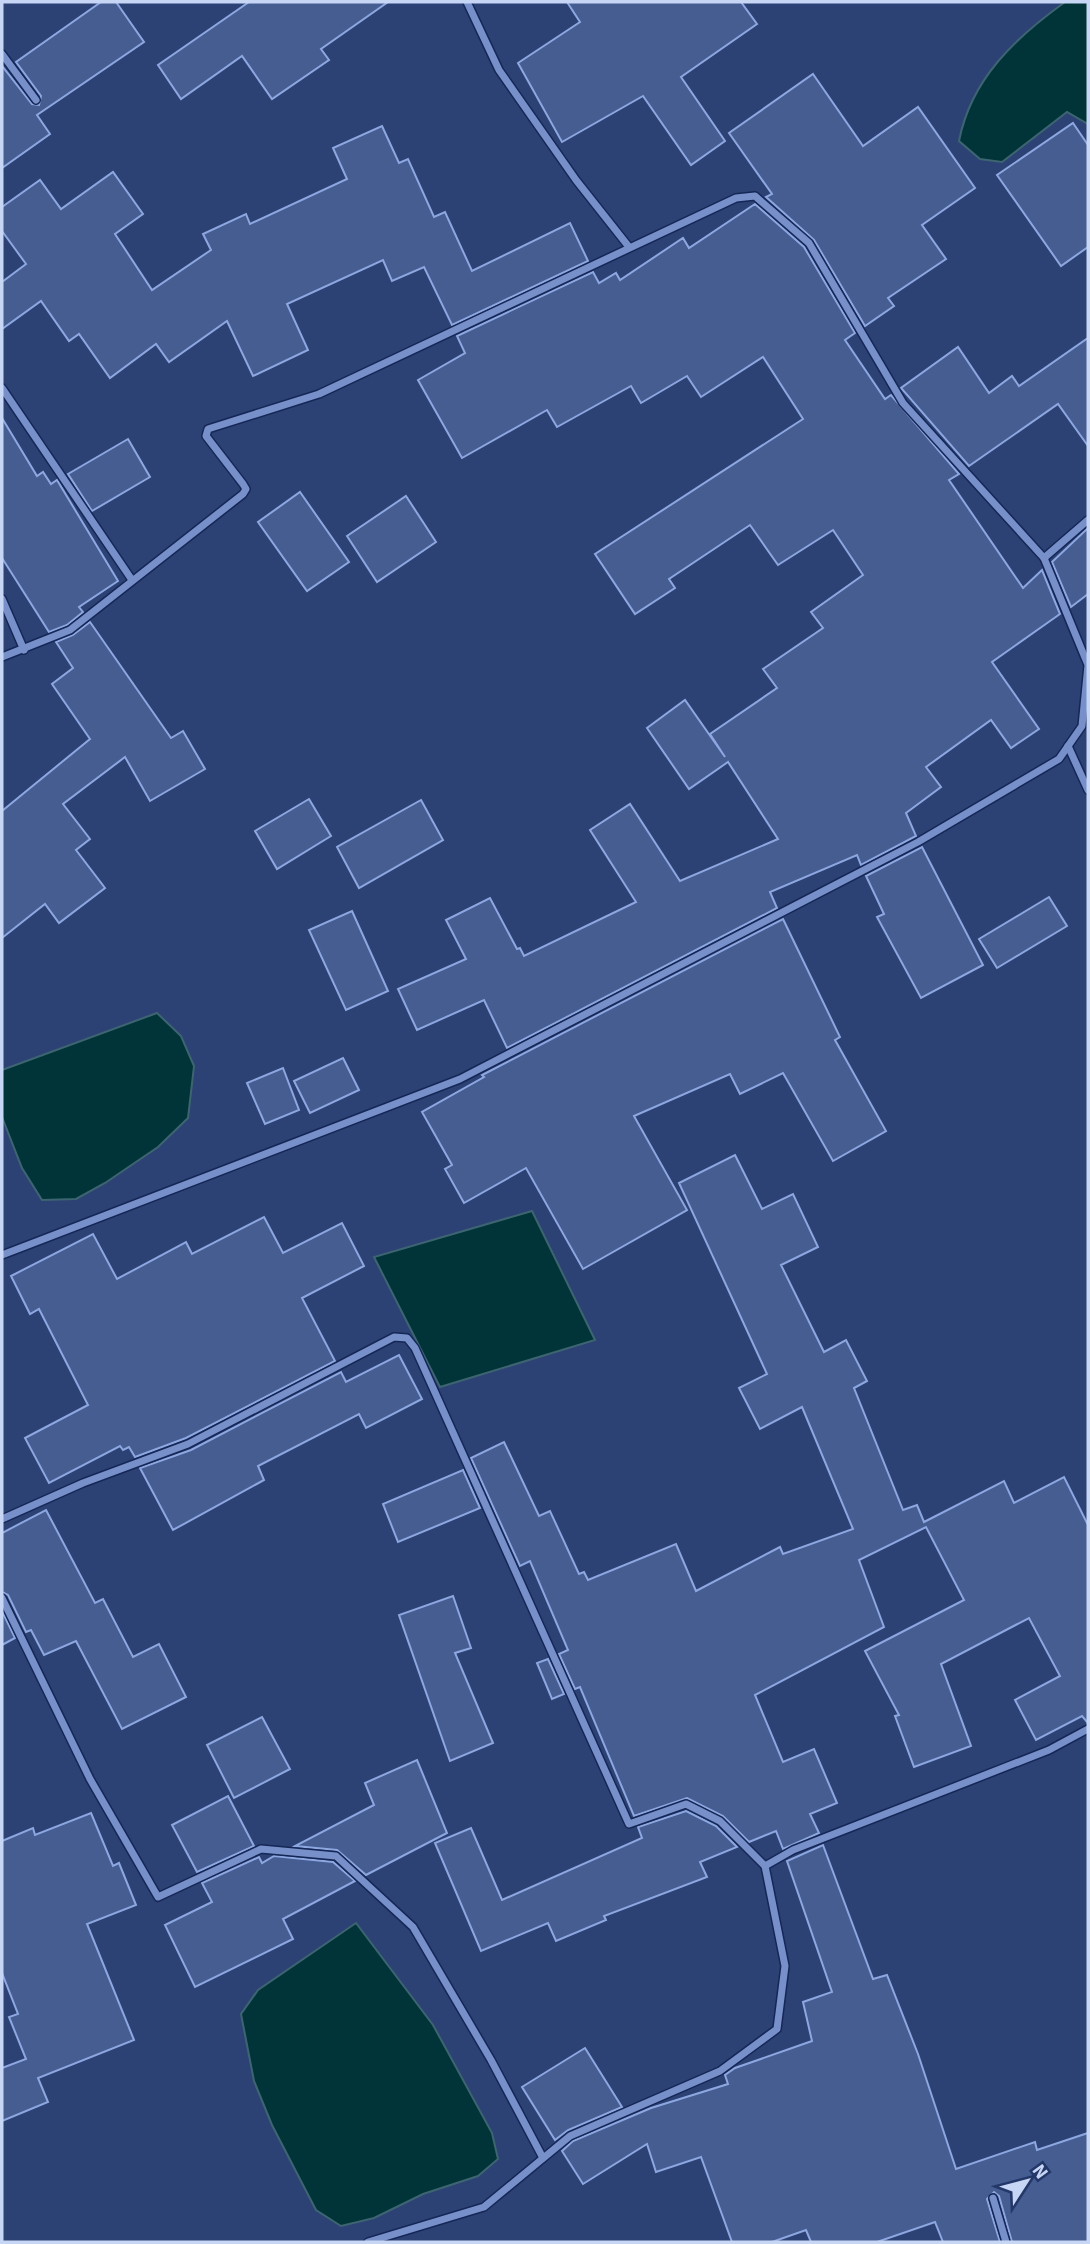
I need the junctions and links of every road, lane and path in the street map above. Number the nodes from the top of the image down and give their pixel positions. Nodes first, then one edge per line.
1 (467, 2) edge
2 (2, 54) edge
3 (36, 100) dead end
4 (629, 247) junction
5 (2, 388) edge
6 (1088, 520) edge
7 (1044, 558) junction
8 (132, 580) junction
9 (2, 599) edge
10 (24, 650) junction
11 (2, 657) edge
12 (1068, 746) junction
13 (1088, 790) edge
14 (2, 1255) edge
15 (2, 1519) edge
16 (2, 1598) edge
17 (1088, 1729) edge
18 (765, 1866) junction
19 (543, 2158) junction
20 (993, 2198) dead end
21 (368, 2242) edge
22 (1006, 2242) edge

1 - 4 street
2 - 3 street
4 - 7 street
4 - 8 street
5 - 8 street
6 - 7 street
7 - 12 street
8 - 10 street
9 - 10 street
10 - 11 street
12 - 13 street
12 - 14 street
15 - 18 street
16 - 19 street
17 - 18 street
18 - 19 street
19 - 21 street
20 - 22 street

